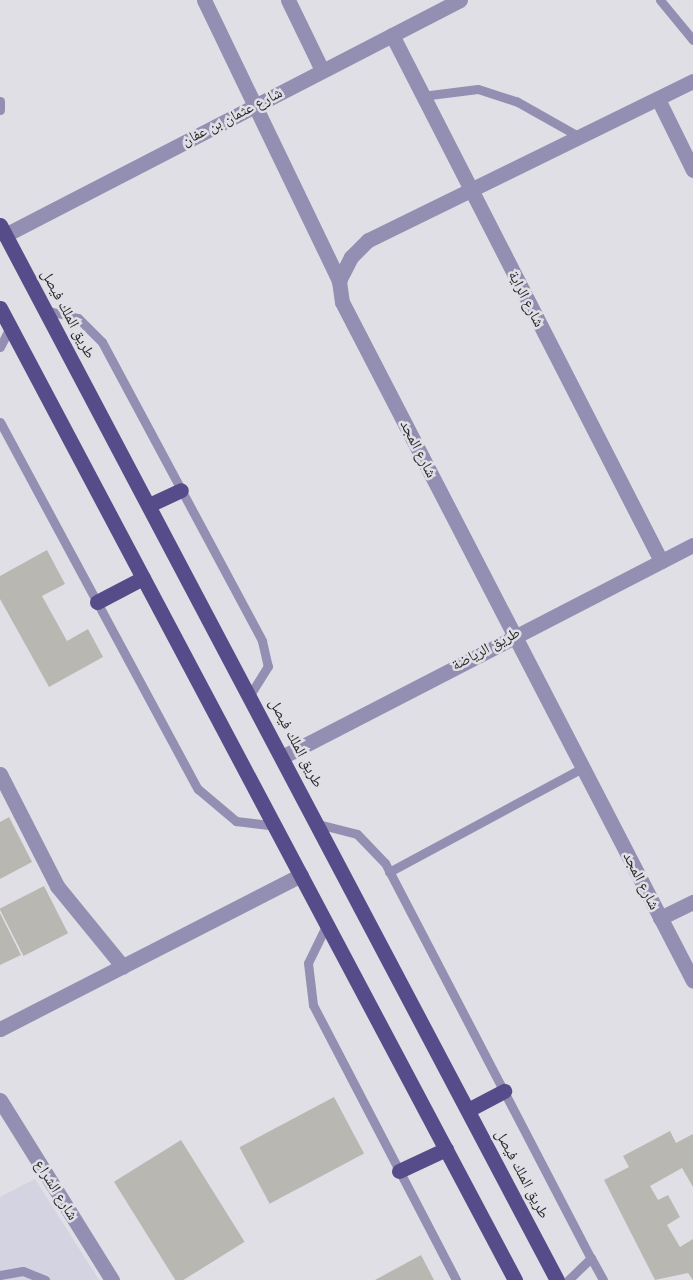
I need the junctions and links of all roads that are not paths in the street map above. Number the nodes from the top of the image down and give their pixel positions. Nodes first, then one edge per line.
1 (204, 0) edge
2 (288, 0) edge
3 (460, 0) edge
4 (660, 0) edge
5 (392, 35) junction
6 (693, 40) edge
7 (322, 70) junction
8 (693, 81) edge
9 (422, 96) junction
10 (658, 99) junction
11 (0, 101) edge
12 (252, 107) junction
13 (0, 110) edge
14 (578, 136) junction
15 (693, 170) edge
16 (468, 188) junction
17 (3, 230) edge
18 (339, 281) junction
19 (0, 308) edge
20 (45, 310) junction
21 (10, 327) junction
22 (0, 348) edge
23 (0, 422) edge
24 (181, 490) junction
25 (149, 505) junction
26 (693, 545) edge
27 (661, 561) junction
28 (143, 578) junction
29 (97, 602) junction
30 (514, 634) junction
31 (250, 695) junction
32 (282, 757) junction
33 (582, 768) junction
34 (0, 774) edge
35 (318, 824) junction
36 (275, 826) junction
37 (389, 872) junction
38 (301, 875) junction
39 (693, 902) edge
40 (660, 918) junction
41 (327, 924) junction
42 (123, 967) junction
43 (693, 981) edge
44 (0, 1029) edge
45 (504, 1091) junction
46 (0, 1100) edge
47 (468, 1110) junction
48 (446, 1149) junction
49 (399, 1171) junction
50 (591, 1258) junction
51 (0, 1275) edge
52 (45, 1280) edge
53 (112, 1280) edge
54 (456, 1280) edge
55 (515, 1280) edge
56 (557, 1280) edge
57 (568, 1280) edge
58 (603, 1280) edge

1 - 12 street, شارع المجد
2 - 7 street
3 - 5 street, شارع عثمان بن عفان
4 - 6 lane
5 - 7 street, شارع عثمان بن عفان
5 - 9 street, شارع الراية
7 - 12 street, شارع عثمان بن عفان
8 - 10 street
9 - 14 lane
9 - 16 street, شارع الراية
10 - 14 street
10 - 15 street
11 - 13 lane
12 - 17 street, شارع عثمان بن عفان
12 - 18 street, شارع المجد
14 - 16 street
16 - 18 street
16 - 27 street, شارع الراية
17 - 20 main road, طريق الملك فيصل
18 - 30 street, شارع المجد
19 - 21 main road
20 - 24 lane
20 - 25 main road, طريق الملك فيصل
21 - 22 lane
21 - 28 main road
23 - 29 lane
24 - 25 main road
24 - 31 lane
25 - 31 main road, طريق الملك فيصل
26 - 27 street, طريق الرياضة
27 - 30 street, طريق الرياضة
28 - 29 main road
28 - 36 main road
29 - 36 lane
30 - 32 street, طريق الرياضة
30 - 33 street, شارع المجد
31 - 32 main road, طريق الملك فيصل
32 - 35 main road, طريق الملك فيصل
33 - 37 lane
33 - 40 street, شارع المجد
34 - 42 street
35 - 37 lane
35 - 47 main road, طريق الملك فيصل
36 - 38 main road
37 - 45 lane
38 - 41 main road
38 - 42 street
39 - 40 street
40 - 43 street, شارع المجد
41 - 48 main road
41 - 49 lane
42 - 44 street
45 - 47 main road
45 - 50 lane
46 - 53 street, شارع الشراع
47 - 56 main road, طريق الملك فيصل
48 - 49 main road
48 - 55 main road
49 - 54 lane
50 - 57 lane
50 - 58 lane
51 - 52 lane

